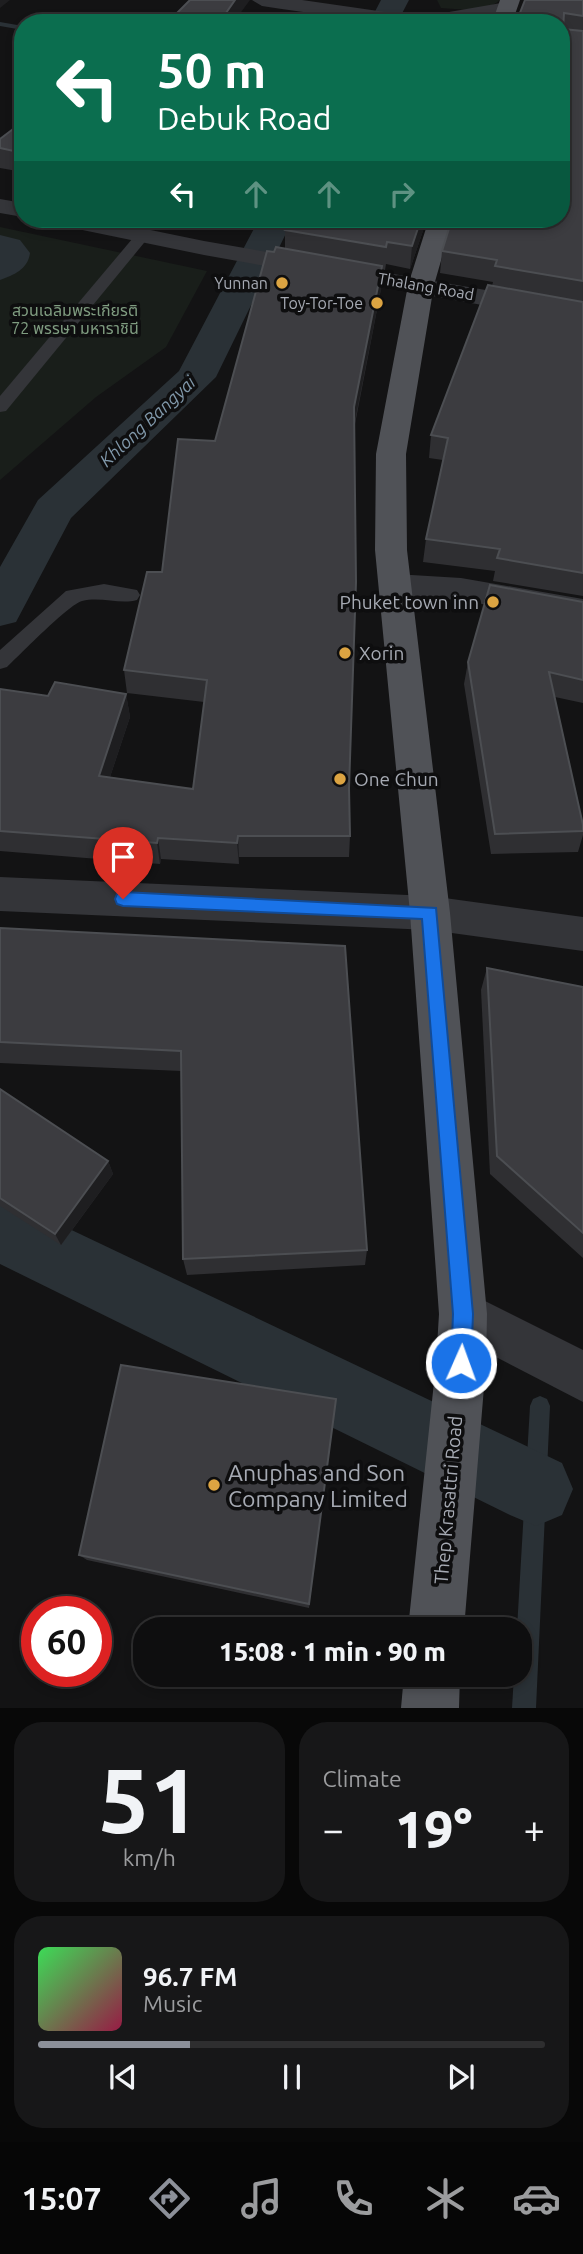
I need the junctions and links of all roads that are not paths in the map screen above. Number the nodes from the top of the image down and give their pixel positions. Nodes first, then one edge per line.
1 (262, 0) edge
2 (506, 10) edge
3 (360, 14) edge
4 (480, 14) edge
5 (108, 228) edge
6 (438, 228) edge
7 (143, 235) junction
8 (421, 285) junction
9 (583, 315) edge
10 (0, 407) edge
11 (395, 585) junction
12 (130, 595) dead end
13 (583, 611) edge
14 (0, 662) edge
15 (0, 894) edge
16 (430, 913) junction
17 (583, 934) edge
18 (463, 1314) junction
19 (583, 1377) edge
20 (437, 1617) edge
21 (431, 1687) edge
22 (430, 1708) edge

1 - 3 street
2 - 4 street
5 - 7 street, Thalang Road
6 - 8 main road, Thep Krasattri Road
7 - 8 street, Thalang Road
7 - 10 lane
8 - 9 street, Thalang Road
8 - 11 main road, Thep Krasattri Road
11 - 13 street
11 - 16 main road, Thep Krasattri Road
12 - 14 lane
15 - 16 street
16 - 17 street
16 - 18 main road, Thep Krasattri Road
18 - 19 street
18 - 20 main road, Thep Krasattri Road
21 - 22 main road

